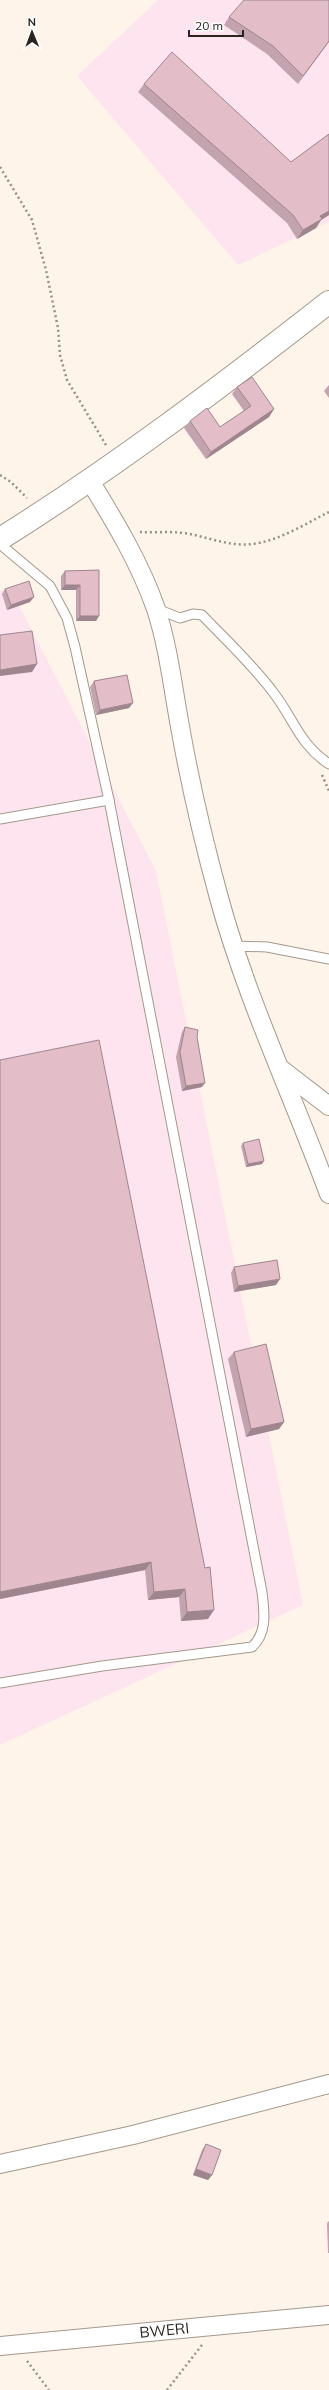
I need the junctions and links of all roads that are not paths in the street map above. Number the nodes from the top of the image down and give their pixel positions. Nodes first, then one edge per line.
1 (329, 302) edge
2 (90, 481) junction
3 (0, 539) edge
4 (0, 544) edge
5 (156, 609) junction
6 (329, 764) edge
7 (109, 800) junction
8 (0, 819) edge
9 (234, 946) junction
10 (329, 959) edge
11 (281, 1069) junction
12 (329, 1106) edge
13 (329, 1194) edge
14 (0, 1683) edge
15 (329, 2084) edge
16 (0, 2164) edge
17 (329, 2315) edge
18 (8, 2345) edge

1 - 2 street
2 - 3 street
2 - 5 street
4 - 7 lane
5 - 6 lane
5 - 9 street
7 - 8 lane
7 - 14 lane
9 - 10 lane
9 - 11 street
11 - 12 street
11 - 13 street
15 - 16 street
17 - 18 street, BWERI

